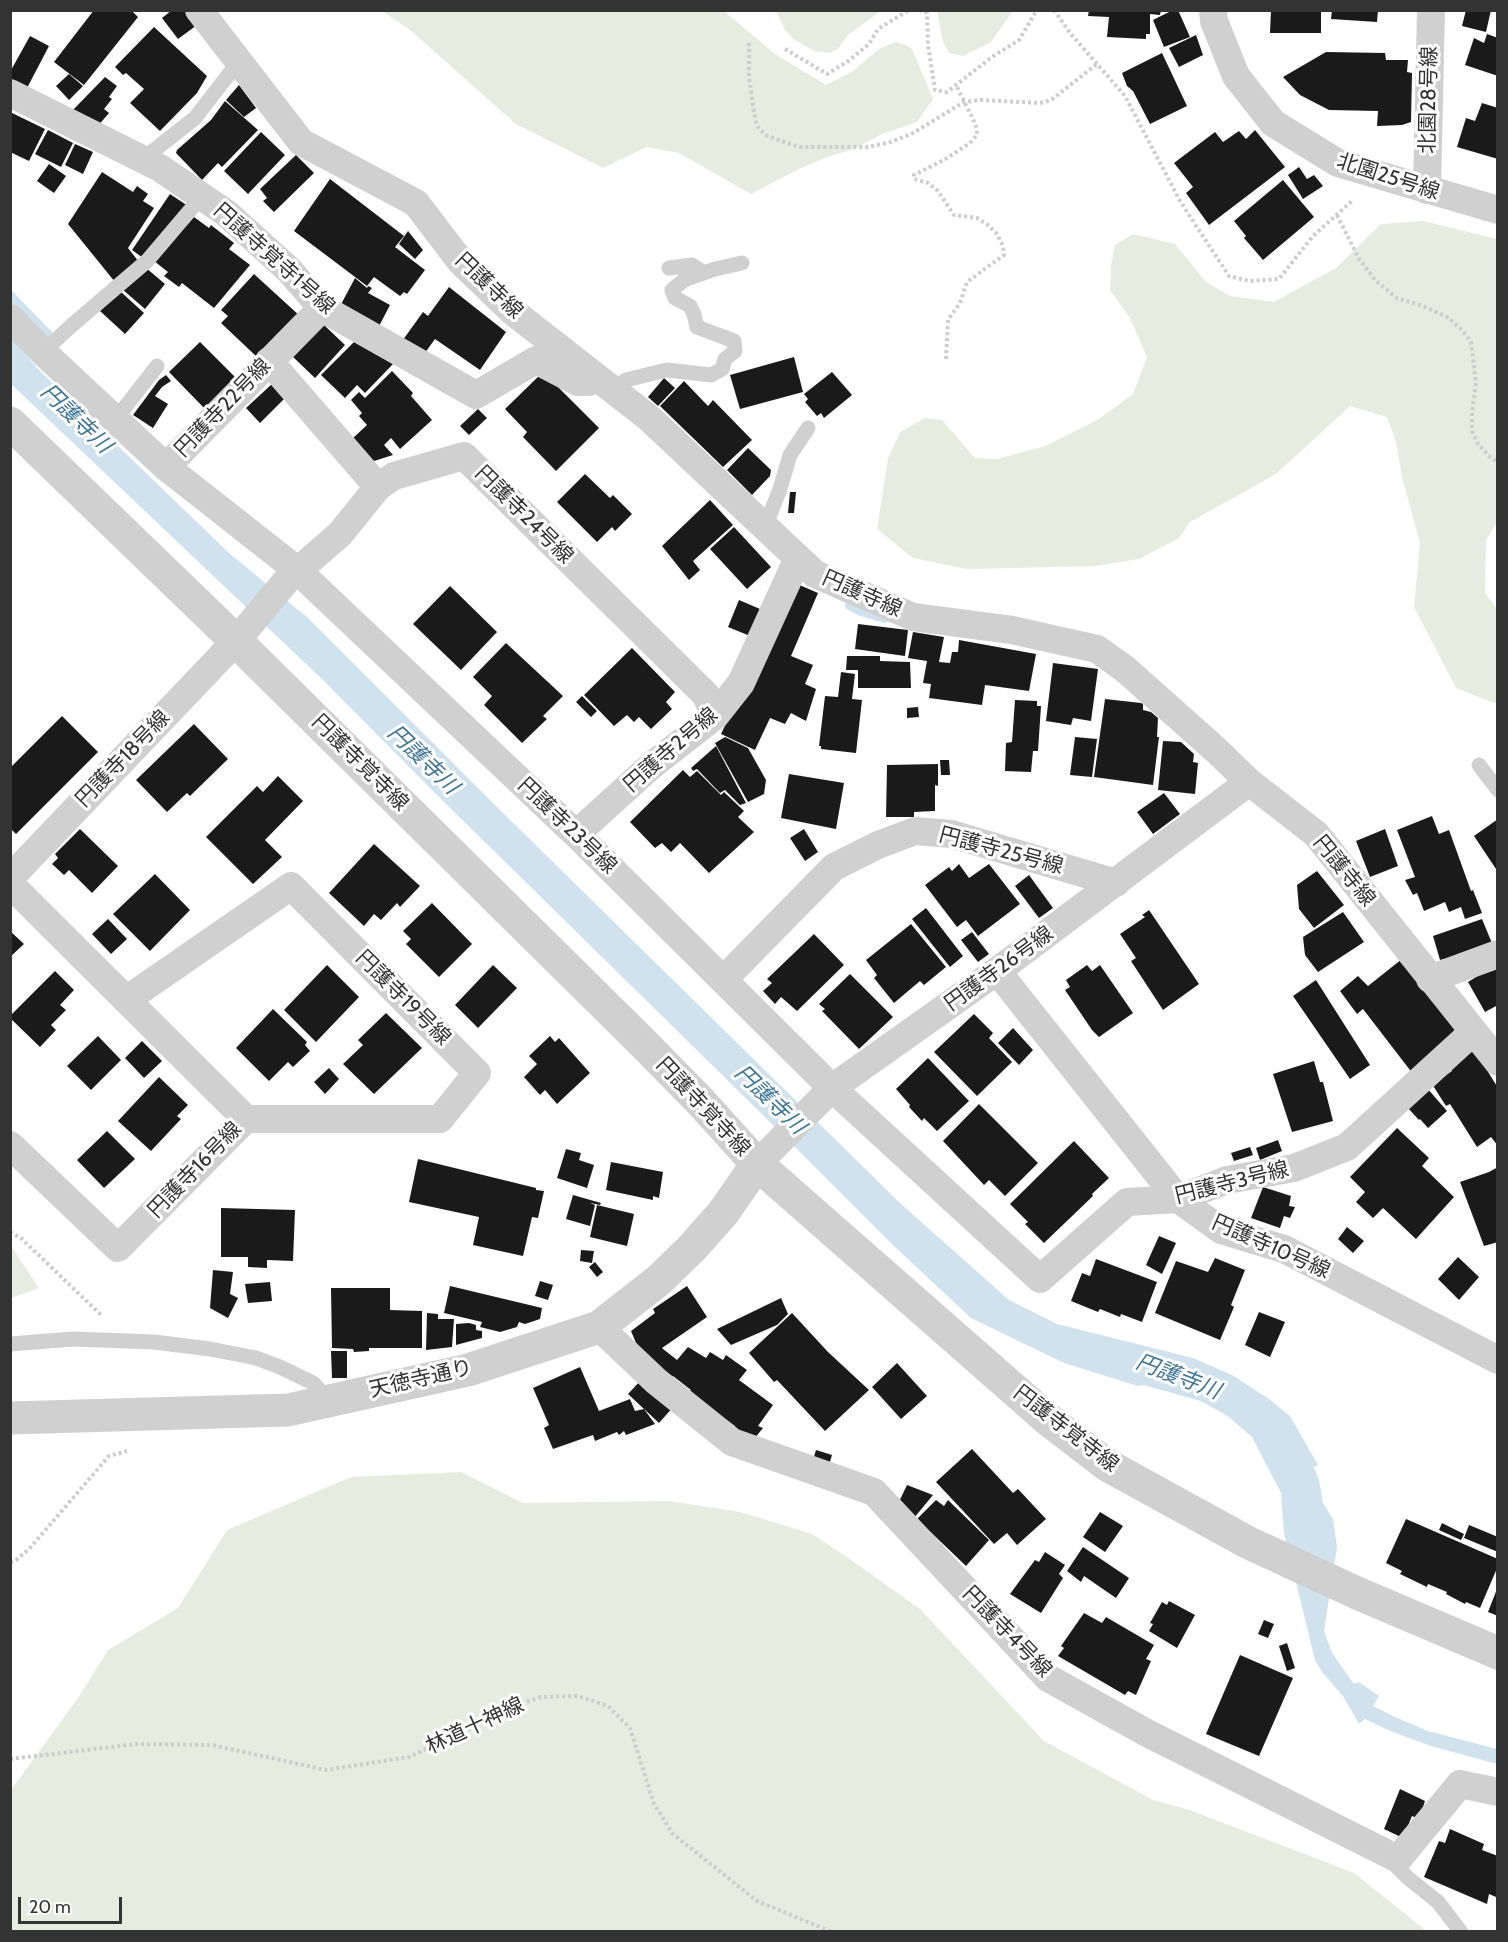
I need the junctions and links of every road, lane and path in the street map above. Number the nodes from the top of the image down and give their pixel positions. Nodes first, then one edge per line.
1 (199, 10) edge
2 (909, 10) edge
3 (919, 10) edge
4 (1037, 10) edge
5 (1054, 10) edge
6 (1213, 10) edge
7 (1431, 10) edge
8 (749, 43) dead end
9 (785, 49) dead end
10 (238, 61) junction
11 (1097, 64) junction
12 (956, 85) junction
13 (10, 93) edge
14 (964, 102) junction
15 (143, 159) junction
16 (1375, 175) junction
17 (1427, 190) junction
18 (200, 195) junction
19 (1497, 210) edge
20 (1337, 215) junction
21 (742, 263) dead end
22 (669, 268) dead end
23 (704, 273) junction
24 (322, 308) junction
25 (10, 318) edge
26 (43, 352) junction
27 (946, 359) dead end
28 (269, 362) junction
29 (157, 366) dead end
30 (607, 385) junction
31 (115, 420) junction
32 (10, 423) edge
33 (808, 429) dead end
34 (1497, 462) edge
35 (166, 467) junction
36 (378, 487) junction
37 (765, 527) junction
38 (798, 558) junction
39 (292, 575) junction
40 (243, 633) junction
41 (715, 716) junction
42 (1479, 765) dead end
43 (1249, 783) junction
44 (1497, 790) edge
45 (576, 834) junction
46 (10, 878) edge
47 (1116, 883) junction
48 (10, 884) edge
49 (1497, 954) edge
50 (997, 970) junction
51 (1430, 979) junction
52 (723, 980) junction
53 (126, 1000) junction
54 (1473, 1032) junction
55 (1497, 1062) edge
56 (823, 1097) junction
57 (246, 1119) junction
58 (10, 1145) edge
59 (766, 1155) junction
60 (1178, 1199) junction
61 (10, 1233) edge
62 (599, 1327) junction
63 (127, 1341) junction
64 (10, 1344) edge
65 (1497, 1360) edge
66 (330, 1400) junction
67 (10, 1418) edge
68 (134, 1449) dead end
69 (10, 1562) edge
70 (1497, 1653) edge
71 (10, 1759) edge
72 (1497, 1792) edge
73 (1394, 1857) junction
74 (832, 1932) edge
75 (1461, 1932) edge

1 - 10 street, 円護寺線
2 - 9 path
3 - 12 path
4 - 12 path
5 - 11 path
6 - 16 street, 北園25号線
7 - 17 street, 北園28号線
8 - 14 path
10 - 15 lane
10 - 30 street, 円護寺線
11 - 14 path
11 - 20 path
12 - 14 path
13 - 15 street, 円護寺覚寺1号線
14 - 27 path
15 - 18 street, 円護寺覚寺1号線
16 - 17 street, 北園25号線
16 - 20 path
17 - 19 street, 北園25号線
18 - 24 street, 円護寺覚寺1号線
18 - 26 lane
20 - 34 path
21 - 23 lane
22 - 23 lane
23 - 30 lane
24 - 28 street, 円護寺22号線
24 - 30 street, 円護寺覚寺1号線
25 - 26 street
26 - 31 street
28 - 35 street, 円護寺22号線
28 - 36 street
29 - 31 lane
30 - 37 street, 円護寺線
31 - 35 street
32 - 40 street, 円護寺覚寺線
33 - 37 lane
35 - 39 street, 円護寺22号線
36 - 39 street, 円護寺24号線
36 - 41 street, 円護寺24号線
37 - 38 street, 円護寺線
38 - 41 street, 円護寺2号線
38 - 43 street, 円護寺線
39 - 40 street, 円護寺24号線
39 - 45 street, 円護寺23号線
40 - 46 street, 円護寺18号線
40 - 59 street, 円護寺覚寺線
41 - 45 street, 円護寺2号線
42 - 44 lane
43 - 47 street, 円護寺26号線
43 - 51 street, 円護寺線
45 - 52 street, 円護寺23号線
47 - 50 street, 円護寺26号線
47 - 52 street, 円護寺25号線
48 - 53 street, 円護寺16号線
49 - 51 street
50 - 56 street, 円護寺26号線
50 - 60 street, 円護寺10号線
51 - 54 street, 円護寺線
52 - 56 street, 円護寺23号線
53 - 57 street, 円護寺16号線
53 - 57 street, 円護寺19号線
54 - 55 street, 円護寺線
54 - 60 street, 円護寺3号線
56 - 59 street, 円護寺26号線
56 - 60 street, 円護寺3号線
57 - 58 street, 円護寺16号線
59 - 62 street, 天徳寺通り
59 - 70 street, 円護寺覚寺線
60 - 65 street, 円護寺10号線
61 - 63 path
62 - 66 street, 天徳寺通り
62 - 73 street, 円護寺4号線
63 - 64 lane
63 - 66 lane
66 - 67 street, 天徳寺通り
68 - 69 path
71 - 74 path, 林道十神線
72 - 73 street
73 - 75 lane

